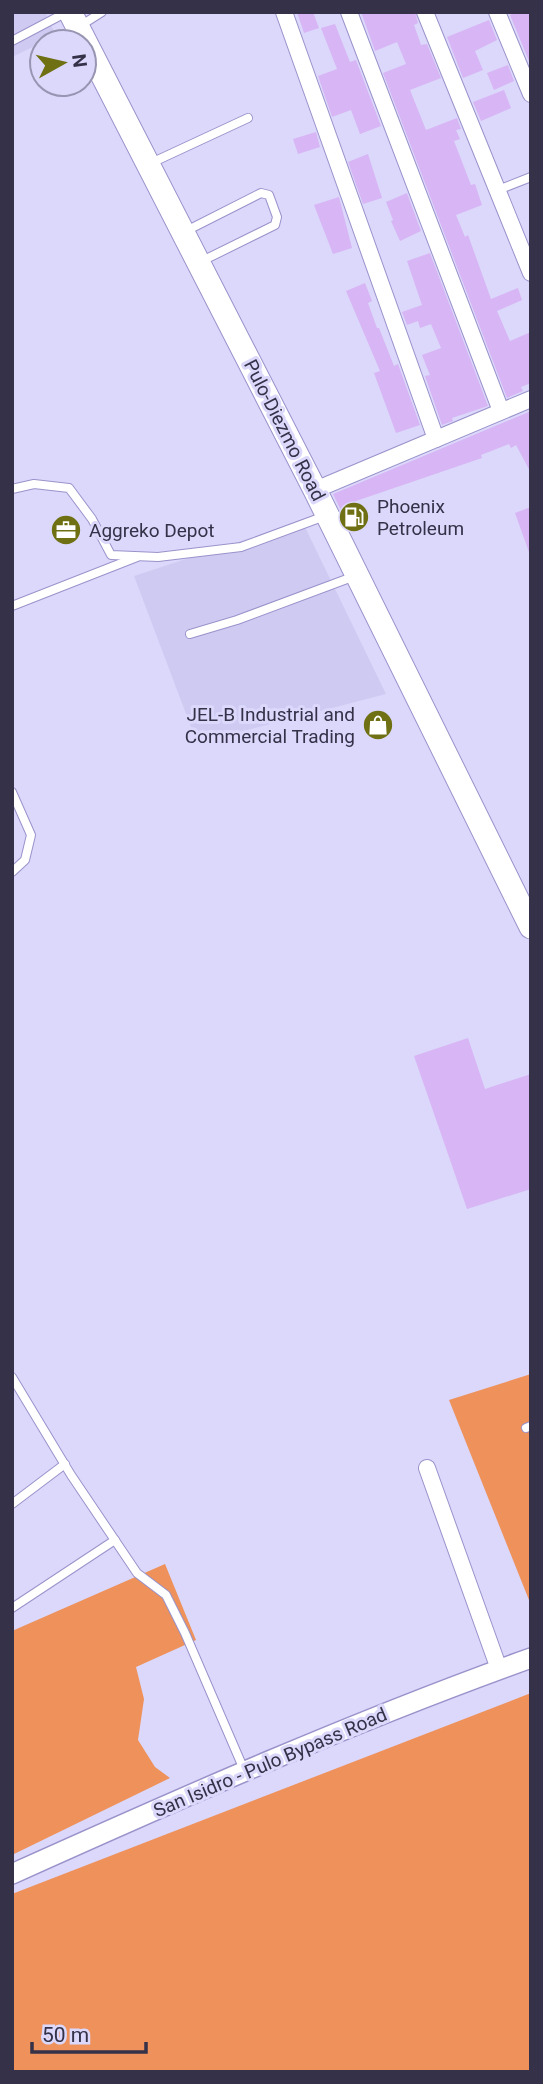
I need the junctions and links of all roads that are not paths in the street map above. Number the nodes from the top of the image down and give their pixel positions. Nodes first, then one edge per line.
1 (102, 12) edge
2 (284, 12) edge
3 (349, 12) edge
4 (425, 12) edge
5 (497, 12) edge
6 (72, 17) edge
7 (12, 41) edge
8 (531, 94) edge
9 (248, 118) dead end
10 (149, 164) junction
11 (531, 177) edge
12 (497, 190) junction
13 (185, 232) junction
14 (200, 262) junction
15 (531, 273) edge
16 (531, 398) edge
17 (501, 411) junction
18 (436, 439) junction
19 (12, 489) edge
20 (315, 490) junction
21 (327, 514) junction
22 (140, 556) junction
23 (357, 575) junction
24 (12, 606) edge
25 (190, 634) dead end
26 (12, 792) edge
27 (12, 872) edge
28 (531, 927) edge
29 (12, 1377) edge
30 (65, 1464) junction
31 (427, 1468) dead end
32 (12, 1504) edge
33 (115, 1540) junction
34 (12, 1608) edge
35 (531, 1658) edge
36 (499, 1669) junction
37 (245, 1772) junction
38 (12, 1874) edge

1 - 6 lane
2 - 18 street
3 - 17 street
4 - 12 street
5 - 8 street
6 - 7 lane
6 - 10 main road, Pulo-Diezmo Road
9 - 10 lane
10 - 13 main road, Pulo-Diezmo Road
11 - 12 lane
12 - 15 street
13 - 14 main road, Pulo-Diezmo Road
13 - 14 lane
14 - 20 main road, Pulo-Diezmo Road
16 - 17 street
17 - 18 street
18 - 20 street
19 - 22 lane
20 - 21 main road, Pulo-Diezmo Road
21 - 22 lane
21 - 23 main road, Pulo-Diezmo Road
22 - 24 lane
23 - 25 lane
23 - 28 main road, Pulo-Diezmo Road
26 - 27 lane
29 - 30 lane
30 - 32 lane
30 - 33 lane
31 - 36 street
33 - 34 lane
33 - 37 lane
35 - 36 street, San Isidro - Pulo Bypass Road
36 - 37 street, San Isidro - Pulo Bypass Road
37 - 38 street, San Isidro - Pulo Bypass Road

